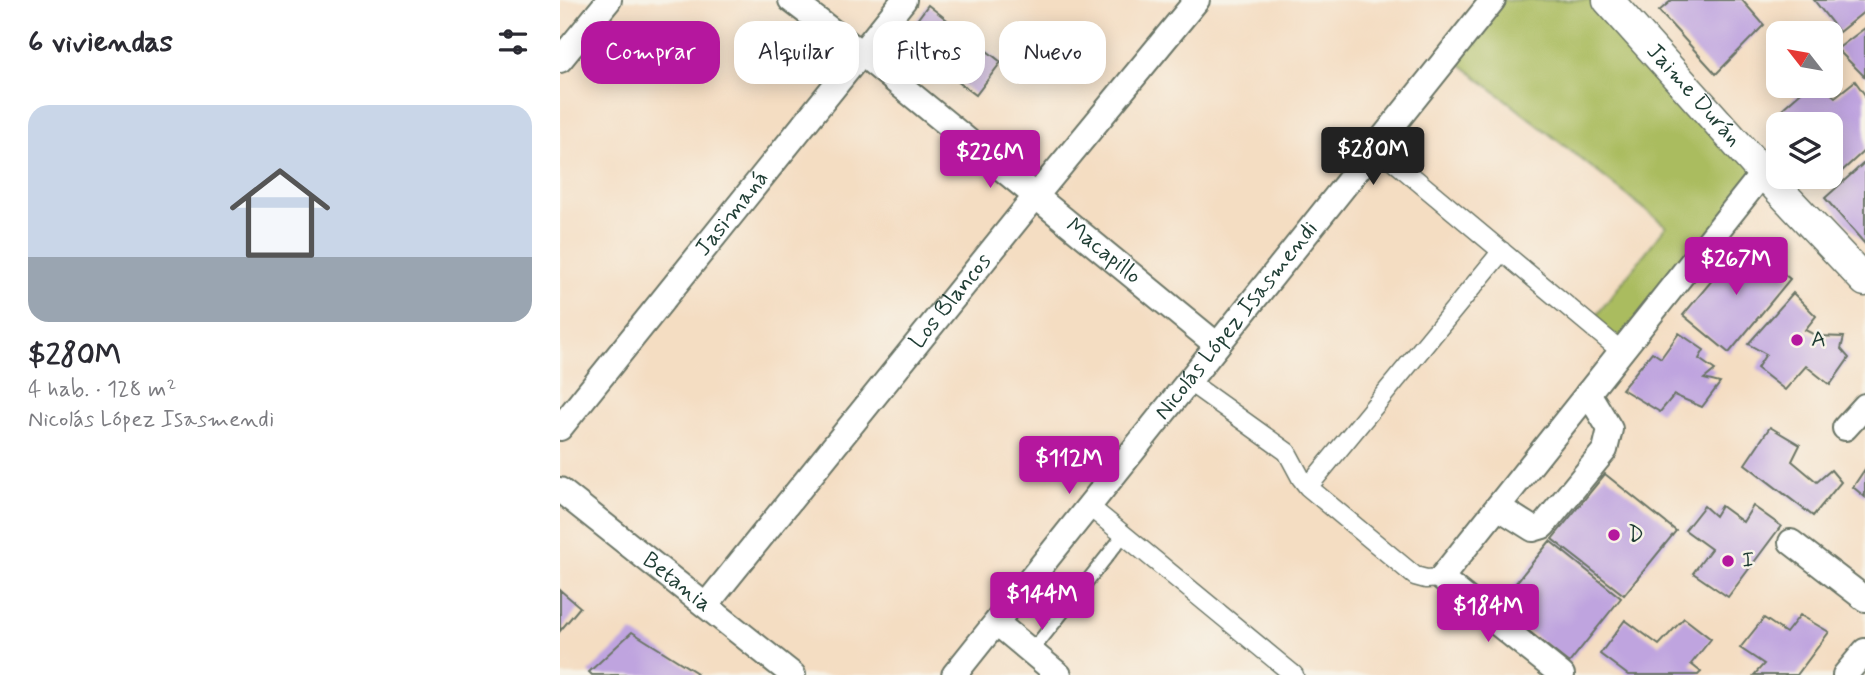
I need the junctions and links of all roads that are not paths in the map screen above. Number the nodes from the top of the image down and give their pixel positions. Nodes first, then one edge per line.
1 (609, 0) edge
2 (791, 0) edge
3 (904, 0) edge
4 (1197, 0) edge
5 (1493, 0) edge
6 (1608, 0) edge
7 (861, 53) junction
8 (560, 60) edge
9 (1377, 147) junction
10 (1763, 173) junction
11 (1034, 197) junction
12 (1502, 251) junction
13 (1865, 281) edge
14 (1217, 345) junction
15 (1621, 351) junction
16 (1188, 382) junction
17 (1588, 393) junction
18 (1865, 406) edge
19 (560, 428) edge
20 (1845, 428) dead end
21 (1308, 487) junction
22 (560, 490) edge
23 (1090, 507) junction
24 (1498, 507) junction
25 (1124, 536) junction
26 (1791, 542) dead end
27 (1441, 578) junction
28 (1865, 599) edge
29 (706, 605) junction
30 (996, 623) junction
31 (1865, 651) edge
32 (1031, 652) junction
33 (1535, 667) edge
34 (793, 675) edge
35 (954, 675) edge
36 (1059, 675) edge
37 (1294, 675) edge
38 (1562, 675) edge
39 (1845, 675) edge

1 - 8 street
2 - 7 street, Macapillo
3 - 7 street, Jasimaná
4 - 11 street, Los Blancos
5 - 9 street, Nicolás López Isasmendi
6 - 10 street, Jaime Durán
7 - 11 street, Macapillo
7 - 19 street, Jasimaná
9 - 12 street
9 - 14 street, Nicolás López Isasmendi
10 - 13 street, Jaime Durán
10 - 15 street
11 - 14 street, Macapillo
11 - 29 street, Los Blancos
12 - 15 street
12 - 21 street
14 - 16 street, Nicolás López Isasmendi
15 - 17 street
16 - 21 street
16 - 23 street, Nicolás López Isasmendi
17 - 24 street
17 - 24 street
18 - 20 street
21 - 27 street
22 - 29 street, Betania
23 - 25 street
23 - 30 street, Nicolás López Isasmendi
24 - 27 street
25 - 32 lane
25 - 37 street
26 - 28 street
27 - 33 street
29 - 34 street, Betania
30 - 32 street
30 - 35 street, Nicolás López Isasmendi
31 - 39 street
32 - 36 street
33 - 38 street

